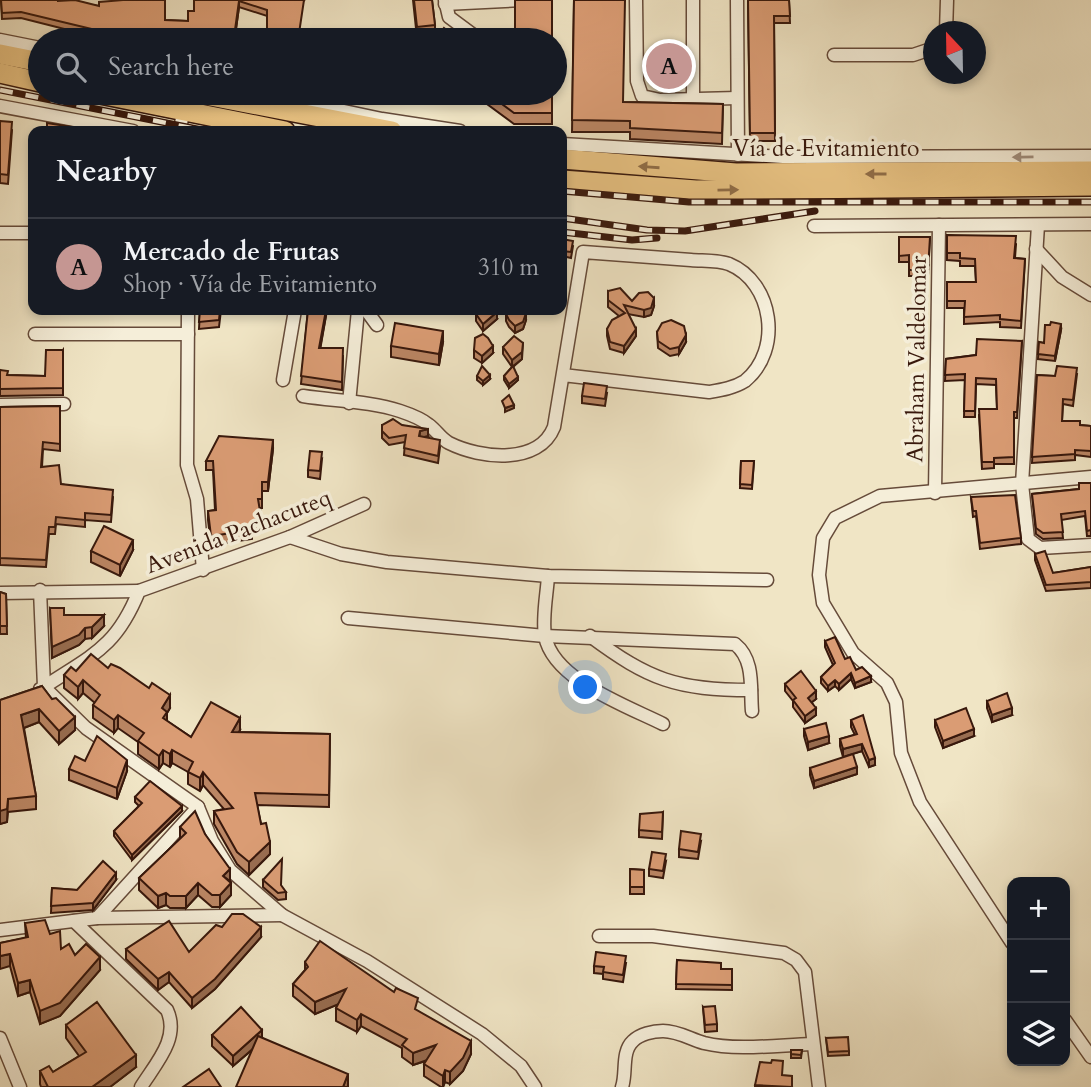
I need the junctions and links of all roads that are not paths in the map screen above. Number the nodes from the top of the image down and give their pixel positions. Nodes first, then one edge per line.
1 (523, 0) edge
2 (636, 0) edge
3 (693, 0) edge
4 (737, 0) edge
5 (947, 0) edge
6 (445, 2) edge
7 (946, 21) edge
8 (464, 28) edge
9 (0, 40) edge
10 (28, 46) edge
11 (923, 52) edge
12 (0, 54) edge
13 (834, 55) dead end
14 (28, 60) edge
15 (0, 73) edge
16 (28, 79) edge
17 (737, 98) junction
18 (693, 99) junction
19 (154, 105) edge
20 (262, 105) edge
21 (303, 105) edge
22 (0, 106) edge
23 (183, 111) junction
24 (107, 126) edge
25 (181, 126) edge
26 (260, 126) edge
27 (379, 126) edge
28 (381, 126) edge
29 (567, 145) edge
30 (1091, 156) edge
31 (567, 159) edge
32 (737, 164) junction
33 (1091, 172) edge
34 (567, 180) edge
35 (1091, 186) edge
36 (1091, 224) edge
37 (939, 225) junction
38 (1038, 225) junction
39 (814, 226) dead end
40 (0, 233) edge
41 (28, 233) edge
42 (1036, 249) junction
43 (1091, 295) edge
44 (188, 315) edge
45 (294, 315) edge
46 (358, 315) edge
47 (370, 315) edge
48 (377, 325) dead end
49 (36, 334) dead end
50 (188, 334) junction
51 (563, 375) junction
52 (283, 380) dead end
53 (303, 396) dead end
54 (349, 403) junction
55 (64, 404) dead end
56 (0, 405) edge
57 (1091, 477) edge
58 (1022, 484) junction
59 (935, 494) junction
60 (364, 504) dead end
61 (290, 537) junction
62 (1091, 545) edge
63 (203, 570) junction
64 (548, 576) junction
65 (767, 580) dead end
66 (40, 590) junction
67 (139, 591) junction
68 (0, 593) edge
69 (348, 618) dead end
70 (545, 636) junction
71 (590, 636) junction
72 (44, 687) junction
73 (751, 690) junction
74 (22, 695) edge
75 (752, 711) dead end
76 (663, 724) dead end
77 (198, 807) junction
78 (282, 915) junction
79 (97, 918) junction
80 (74, 921) junction
81 (0, 930) edge
82 (598, 936) dead end
83 (1010, 940) edge
84 (1070, 1027) edge
85 (0, 1038) edge
86 (812, 1044) junction
87 (1091, 1057) edge
88 (20, 1087) edge
89 (141, 1087) edge
90 (535, 1087) edge
91 (622, 1087) edge
92 (819, 1087) edge

1 - 6 street
2 - 18 street
3 - 18 street
4 - 17 street
5 - 7 street
6 - 8 street
9 - 10 street
11 - 13 street
12 - 14 highway
15 - 16 highway
17 - 18 street
17 - 32 street
19 - 23 highway
20 - 27 highway
21 - 28 street
22 - 24 street
23 - 25 street
23 - 26 highway
29 - 32 street
30 -> 32 street
32 -> 31 highway, Vía de Evitamiento
33 -> 32 highway, Vía de Evitamiento
34 -> 35 highway, Vía de Evitamiento
36 - 38 street
37 - 38 street
37 - 39 street
37 - 59 street, Abraham Valdelomar
38 - 42 street
40 - 41 street
42 - 43 street
42 - 58 street
44 - 50 street
45 - 52 street
46 - 54 street
47 - 48 street
49 - 50 street
50 - 63 street
51 - 51 street
51 - 54 street
53 - 54 street
55 - 56 street
57 - 58 street
58 - 59 street
58 - 62 street
59 - 83 street
60 - 61 street, Avenida Pachacuteq
61 - 63 street, Avenida Pachacuteq
61 - 64 street
63 - 67 street, Avenida Pachacuteq
64 - 65 street
64 - 70 street
66 - 67 street
66 - 68 street
66 - 72 street
67 - 72 street, Avenida Pachacuteq
69 - 70 street
70 - 71 street
70 - 76 street
71 - 73 street
71 - 73 street
72 - 74 street, Avenida Pachacuteq
72 - 77 street
73 - 75 street
77 - 78 street
77 - 79 street
78 - 79 street
78 - 90 street
79 - 80 street
80 - 81 street
80 - 89 street
82 - 86 street
84 - 87 street
85 - 88 street
86 - 91 street
86 - 92 street

